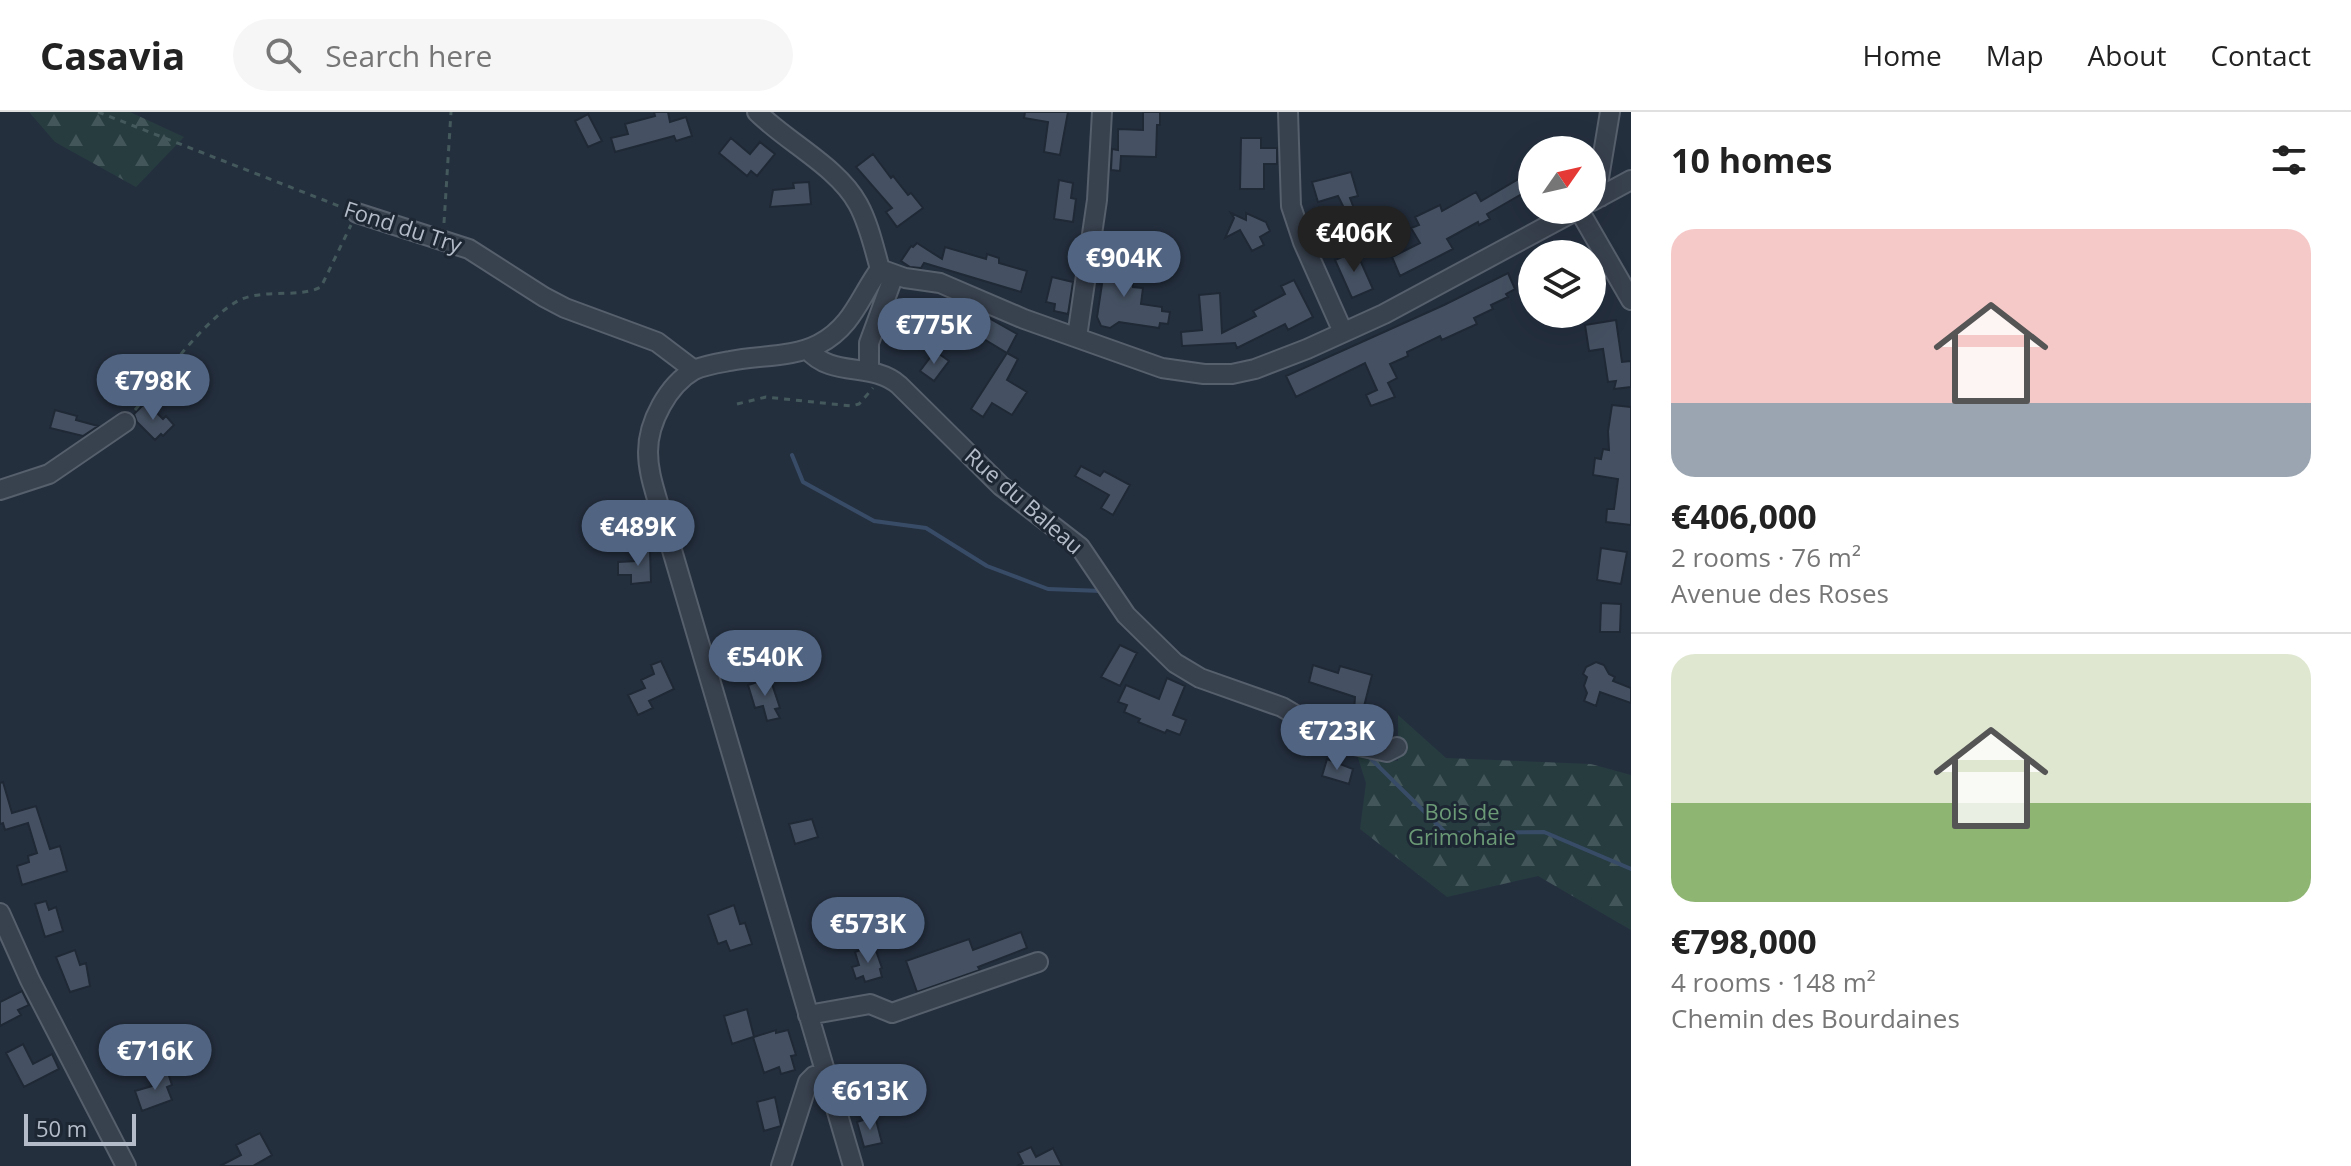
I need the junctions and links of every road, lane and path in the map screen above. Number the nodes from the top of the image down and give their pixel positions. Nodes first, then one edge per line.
1 (98, 112) edge
2 (451, 112) edge
3 (757, 112) edge
4 (1102, 112) edge
5 (1288, 112) edge
6 (1610, 112) edge
7 (1606, 136) edge
8 (1631, 180) edge
9 (1606, 194) edge
10 (357, 213) junction
11 (1551, 224) edge
12 (1586, 224) edge
13 (443, 239) junction
14 (887, 272) junction
15 (1631, 300) edge
16 (1343, 332) junction
17 (1077, 337) junction
18 (807, 349) junction
19 (694, 370) junction
20 (874, 372) junction
21 (737, 404) dead end
22 (125, 422) joint
23 (0, 490) edge
24 (1397, 747) dead end
25 (0, 913) edge
26 (1038, 962) dead end
27 (808, 1015) junction
28 (825, 1072) junction
29 (126, 1166) edge
30 (781, 1166) edge
31 (853, 1166) edge

1 - 10 path, Fond du Try
2 - 13 path
3 - 14 street
4 - 17 street
5 - 16 street
6 - 7 street
8 - 9 street
10 - 13 street, Fond du Try
10 - 22 path
11 - 16 street
12 - 15 street
13 - 19 street, Fond du Try
14 - 17 street
14 - 18 street
14 - 20 street
16 - 17 street
18 - 19 street
18 - 20 street, Rue du Baleau
19 - 27 street
20 - 21 path
20 - 24 street, Rue du Baleau
22 - 23 street
25 - 29 street
26 - 27 street
27 - 28 street
28 - 30 street
28 - 31 street

